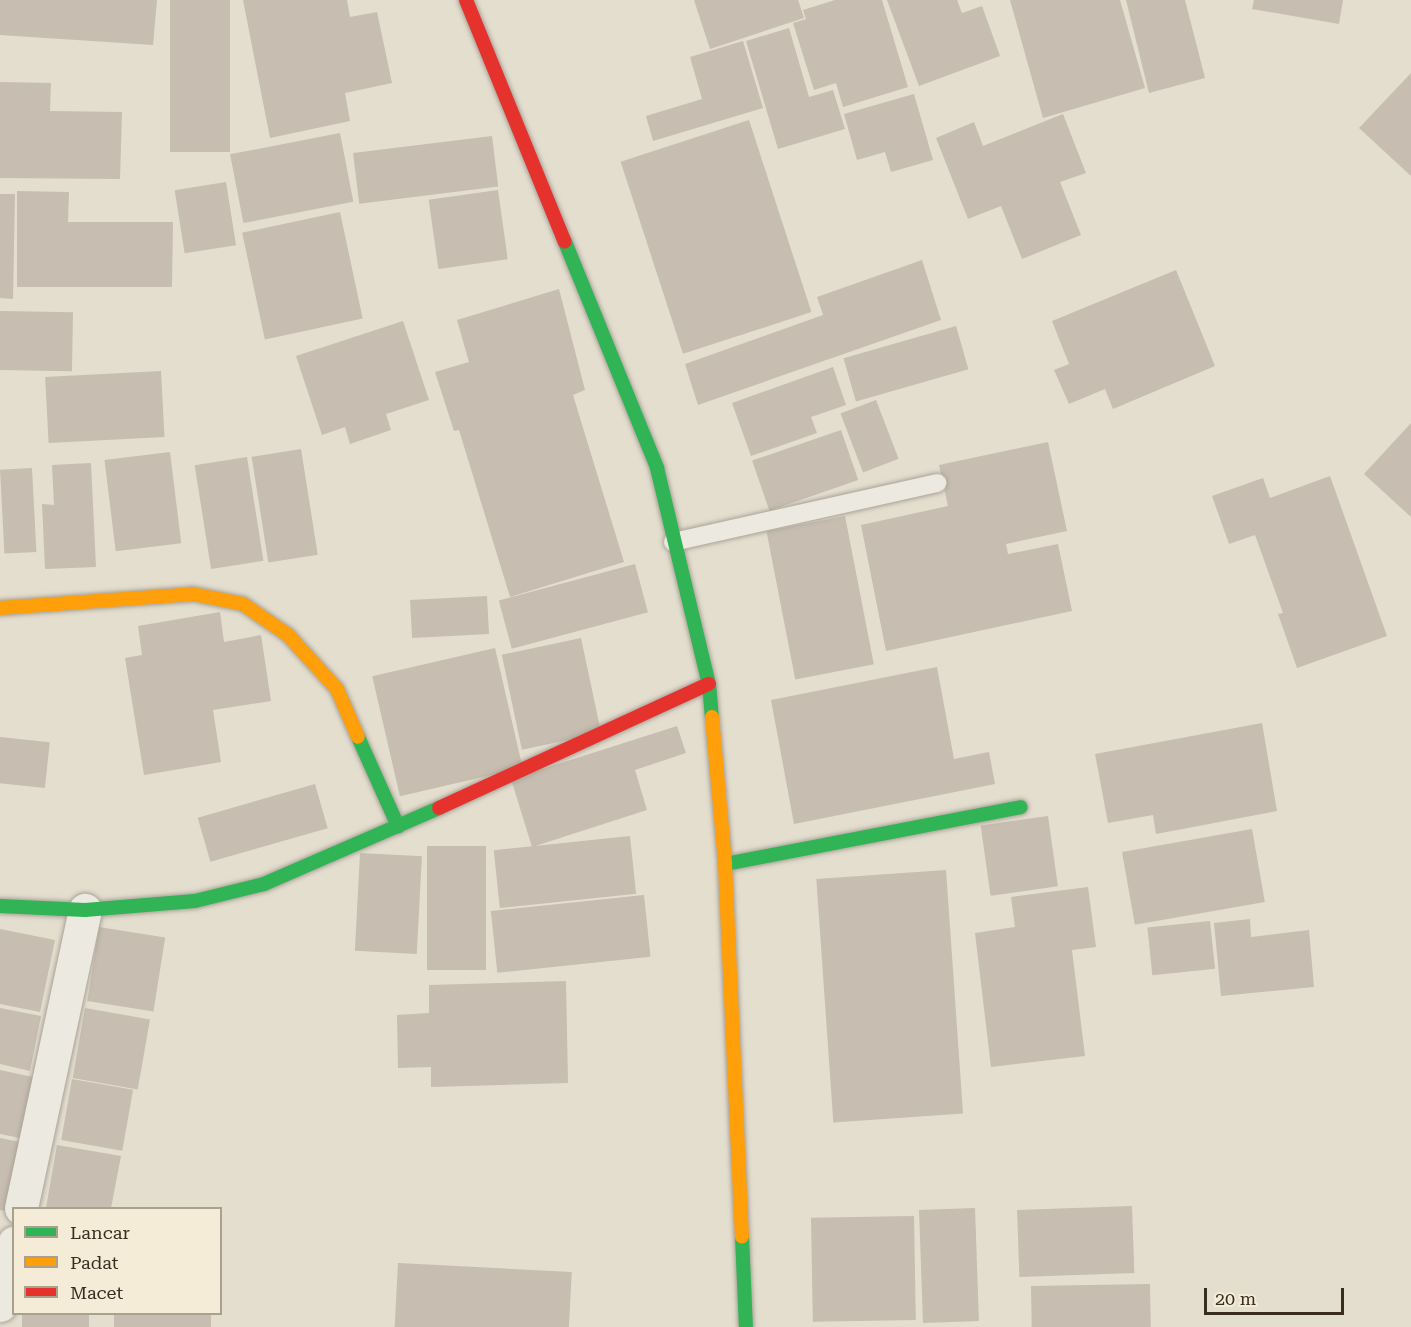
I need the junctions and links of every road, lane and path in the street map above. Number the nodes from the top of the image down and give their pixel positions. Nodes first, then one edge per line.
1 (466, 0) edge
2 (938, 483) dead end
3 (673, 542) junction
4 (0, 608) edge
5 (710, 684) junction
6 (1021, 807) dead end
7 (398, 826) junction
8 (725, 864) junction
9 (0, 906) edge
10 (85, 910) junction
11 (21, 1207) edge
12 (12, 1251) edge
13 (1, 1292) edge
14 (746, 1327) edge

1 - 3 street
2 - 3 lane
3 - 5 street
4 - 7 street
5 - 7 street
5 - 8 street
6 - 8 street
7 - 10 street
8 - 14 street
9 - 10 street
10 - 11 street
12 - 13 street

